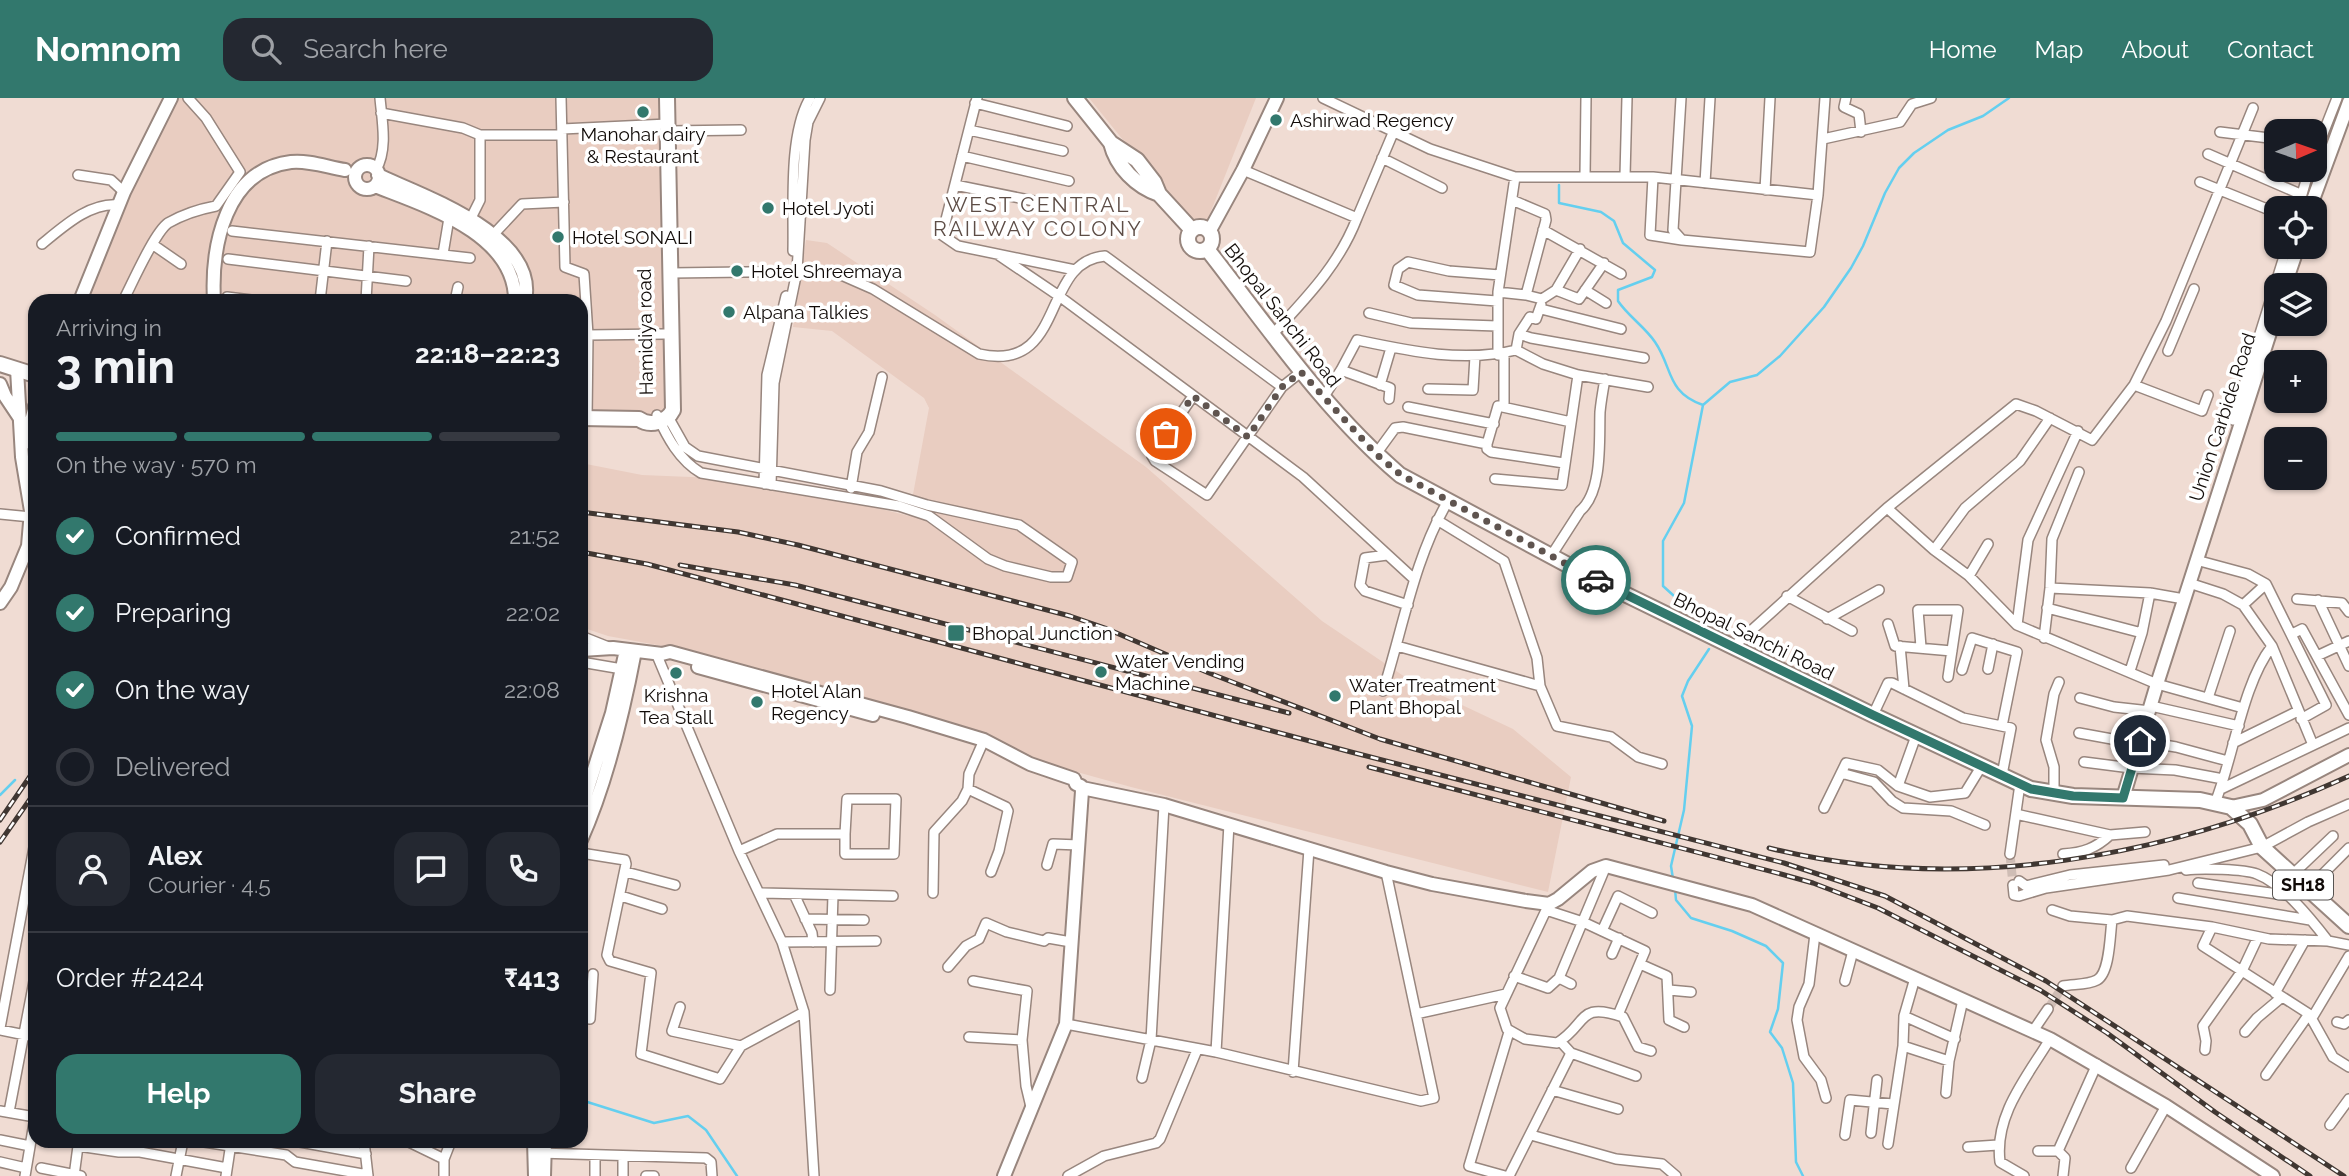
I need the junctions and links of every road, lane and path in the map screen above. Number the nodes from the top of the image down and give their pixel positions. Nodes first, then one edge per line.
1 (171, 98) edge
2 (188, 98) edge
3 (380, 98) edge
4 (561, 98) edge
5 (659, 98) edge
6 (667, 98) edge
7 (810, 98) edge
8 (820, 98) edge
9 (1075, 98) edge
10 (1277, 98) edge
11 (1323, 98) edge
12 (1586, 98) edge
13 (1627, 98) edge
14 (1681, 98) edge
15 (1710, 98) edge
16 (1770, 98) edge
17 (1825, 98) edge
18 (1846, 98) edge
19 (1931, 98) edge
20 (2337, 98) edge
21 (976, 101) edge
22 (2349, 102) edge
23 (2253, 108) dead end
24 (381, 113) junction
25 (2349, 119) edge
26 (2328, 124) edge
27 (665, 126) junction
28 (1067, 126) dead end
29 (741, 130) dead end
30 (969, 130) junction
31 (2220, 131) dead end
32 (562, 132) junction
33 (1861, 132) junction
34 (1393, 133) junction
35 (2242, 134) junction
36 (480, 135) junction
37 (2328, 135) edge
38 (2264, 137) edge
39 (1823, 139) junction
40 (1062, 151) dead end
41 (2208, 154) dead end
42 (962, 156) junction
43 (1382, 158) junction
44 (2232, 164) junction
45 (1243, 170) junction
46 (357, 174) junction
47 (78, 176) dead end
48 (1585, 176) junction
49 (1625, 176) junction
50 (376, 177) junction
51 (1515, 177) junction
52 (1653, 177) junction
53 (2264, 177) edge
54 (1676, 179) junction
55 (1069, 181) dead end
56 (2200, 182) dead end
57 (2277, 182) edge
58 (2304, 182) edge
59 (1705, 183) junction
60 (955, 185) junction
61 (1442, 188) dead end
62 (2220, 189) junction
63 (1765, 190) junction
64 (2300, 194) joint
65 (1818, 195) junction
66 (2318, 196) edge
67 (122, 198) junction
68 (1512, 200) junction
69 (564, 202) junction
70 (1059, 205) dead end
71 (2264, 208) edge
72 (449, 218) junction
73 (471, 218) junction
74 (1357, 218) junction
75 (1192, 230) junction
76 (1543, 230) junction
77 (232, 231) dead end
78 (1209, 232) junction
79 (493, 235) junction
80 (1682, 240) junction
81 (327, 241) junction
82 (42, 244) dead end
83 (152, 244) junction
84 (369, 246) junction
85 (1207, 249) junction
86 (1580, 249) junction
87 (443, 254) junction
88 (997, 254) junction
89 (470, 258) dead end
90 (228, 259) dead end
91 (2283, 259) edge
92 (1604, 262) junction
93 (181, 264) dead end
94 (324, 270) junction
95 (1075, 270) junction
96 (795, 272) junction
97 (667, 273) junction
98 (1621, 274) dead end
99 (1500, 275) junction
100 (367, 276) junction
101 (406, 281) dead end
102 (458, 287) dead end
103 (2194, 289) dead end
104 (1556, 290) junction
105 (1585, 290) junction
106 (83, 294) edge
107 (127, 294) edge
108 (221, 294) edge
109 (321, 294) edge
110 (366, 294) edge
111 (456, 294) edge
112 (519, 294) edge
113 (520, 294) edge
114 (585, 294) edge
115 (1526, 295) junction
116 (1059, 296) junction
117 (1497, 297) junction
118 (1606, 303) dead end
119 (1541, 304) junction
120 (1369, 313) dead end
121 (2165, 321) junction
122 (1496, 326) junction
123 (2177, 328) junction
124 (1621, 329) dead end
125 (666, 334) junction
126 (1273, 334) junction
127 (1519, 334) junction
128 (588, 335) edge
129 (2269, 336) edge
130 (2275, 336) edge
131 (1391, 348) junction
132 (1516, 350) junction
133 (2168, 351) dead end
134 (1501, 354) junction
135 (1475, 356) junction
136 (1644, 359) dead end
137 (0, 364) edge
138 (17, 369) junction
139 (1341, 370) junction
140 (1301, 372) junction
141 (28, 373) edge
142 (1578, 375) junction
143 (882, 377) dead end
144 (1605, 379) junction
145 (0, 384) edge
146 (1380, 385) junction
147 (2134, 385) junction
148 (1282, 387) junction
149 (1648, 387) dead end
150 (1428, 389) dead end
151 (2208, 395) dead end
152 (1193, 396) junction
153 (1323, 398) junction
154 (1389, 399) dead end
155 (1408, 407) dead end
156 (1504, 407) junction
157 (28, 414) edge
158 (662, 416) junction
159 (1454, 416) junction
160 (588, 418) edge
161 (2050, 418) junction
162 (24, 419) junction
163 (2233, 420) dead end
164 (1571, 422) junction
165 (1494, 424) junction
166 (2078, 431) junction
167 (1450, 436) junction
168 (1248, 437) junction
169 (1487, 444) junction
170 (1376, 454) junction
171 (1564, 463) junction
172 (768, 469) junction
173 (2079, 472) dead end
174 (1496, 479) dead end
175 (767, 485) junction
176 (852, 486) junction
177 (850, 497) junction
178 (1448, 501) junction
179 (28, 502) edge
180 (908, 504) junction
181 (1887, 508) junction
182 (0, 514) edge
183 (28, 517) edge
184 (1437, 520) junction
185 (2206, 534) junction
186 (28, 536) edge
187 (1988, 544) dead end
188 (1934, 550) junction
189 (1387, 555) junction
190 (1552, 556) junction
191 (2196, 560) junction
192 (1969, 576) junction
193 (1414, 579) junction
194 (2189, 583) junction
195 (2266, 584) junction
196 (2050, 587) junction
197 (1879, 590) dead end
198 (2150, 593) junction
199 (1787, 596) junction
200 (2297, 598) dead end
201 (2184, 599) junction
202 (2318, 600) junction
203 (0, 603) edge
204 (1408, 605) junction
205 (2243, 605) junction
206 (2047, 608) junction
207 (2349, 612) edge
208 (1826, 619) junction
209 (1888, 624) dead end
210 (2017, 625) junction
211 (1852, 631) dead end
212 (2230, 631) dead end
213 (2142, 633) junction
214 (2292, 634) junction
215 (588, 638) edge
216 (2044, 638) junction
217 (2349, 641) edge
218 (1993, 644) junction
219 (2339, 645) junction
220 (1397, 646) junction
221 (1900, 646) junction
222 (2272, 646) junction
223 (1733, 647) junction
224 (1921, 647) junction
225 (588, 649) edge
226 (625, 650) junction
227 (1952, 651) junction
228 (659, 653) junction
229 (2317, 656) junction
230 (588, 663) edge
231 (2349, 666) edge
232 (622, 669) junction
233 (1988, 669) dead end
234 (1962, 670) dead end
235 (2130, 671) junction
236 (1948, 677) dead end
237 (2059, 682) dead end
238 (2157, 684) junction
239 (1540, 687) junction
240 (1904, 689) junction
241 (1383, 691) dead end
242 (2080, 698) dead end
243 (2208, 698) junction
244 (2150, 708) junction
245 (2244, 708) junction
246 (617, 713) junction
247 (1873, 715) junction
248 (2300, 715) junction
249 (2349, 715) edge
250 (2002, 726) junction
251 (2239, 726) junction
252 (2349, 727) edge
253 (2078, 733) dead end
254 (1916, 736) junction
255 (2139, 742) junction
256 (982, 743) junction
257 (2233, 743) junction
258 (2313, 745) junction
259 (2349, 755) edge
260 (2228, 761) junction
261 (2084, 762) dead end
262 (1662, 764) dead end
263 (1981, 766) junction
264 (2132, 768) junction
265 (1841, 773) junction
266 (2002, 775) junction
267 (2223, 779) junction
268 (1079, 786) junction
269 (1898, 786) junction
270 (2026, 787) junction
271 (968, 789) junction
272 (588, 791) edge
273 (2054, 792) junction
274 (2218, 796) junction
275 (2123, 798) junction
276 (2349, 804) edge
277 (1164, 805) junction
278 (2231, 807) junction
279 (1824, 808) dead end
280 (2020, 814) junction
281 (588, 823) edge
282 (1229, 824) junction
283 (1985, 825) dead end
284 (2145, 832) dead end
285 (845, 834) junction
286 (2110, 835) junction
287 (2333, 836) dead end
288 (2261, 844) junction
289 (1079, 845) junction
290 (2349, 848) edge
291 (1309, 849) junction
292 (739, 851) junction
293 (2063, 854) dead end
294 (588, 856) edge
295 (1047, 865) dead end
296 (1606, 866) junction
297 (2185, 871) dead end
298 (626, 872) junction
299 (991, 872) dead end
300 (1385, 872) junction
301 (2292, 875) junction
302 (2319, 878) dead end
303 (28, 879) edge
304 (2016, 883) dead end
305 (2198, 883) dead end
306 (675, 885) dead end
307 (759, 893) junction
308 (933, 893) dead end
309 (794, 894) junction
310 (833, 895) junction
311 (621, 896) junction
312 (893, 896) dead end
313 (2287, 896) junction
314 (2178, 898) dead end
315 (1547, 907) junction
316 (662, 909) dead end
317 (2052, 910) dead end
318 (1652, 913) dead end
319 (805, 919) junction
320 (864, 920) dead end
321 (2112, 920) junction
322 (2312, 920) junction
323 (833, 921) junction
324 (1583, 922) junction
325 (2349, 926) edge
326 (2212, 927) junction
327 (1602, 931) junction
328 (1815, 934) junction
329 (2258, 937) junction
330 (1619, 938) junction
331 (2305, 940) junction
332 (876, 941) dead end
333 (2328, 941) junction
334 (782, 942) junction
335 (813, 942) junction
336 (832, 942) junction
337 (1071, 942) junction
338 (2349, 945) edge
339 (1853, 951) junction
340 (1612, 954) dead end
341 (2349, 956) edge
342 (1640, 964) junction
343 (948, 967) dead end
344 (2242, 971) junction
345 (593, 974) dead end
346 (1514, 976) junction
347 (1559, 978) junction
348 (1915, 978) junction
349 (973, 981) dead end
350 (1845, 981) dead end
351 (1571, 984) dead end
352 (2063, 986) tunnel mouth
353 (830, 990) dead end
354 (1669, 990) junction
355 (1691, 992) dead end
356 (1506, 994) junction
357 (2278, 995) junction
358 (1963, 1000) junction
359 (680, 1007) dead end
360 (2048, 1009) tunnel mouth
361 (804, 1012) junction
362 (28, 1014) edge
363 (1416, 1014) junction
364 (1618, 1015) junction
365 (1904, 1016) junction
366 (2311, 1016) junction
367 (588, 1019) edge
368 (2349, 1020) edge
369 (2337, 1022) dead end
370 (1066, 1024) junction
371 (1684, 1027) dead end
372 (0, 1029) edge
373 (2033, 1031) junction
374 (1509, 1032) junction
375 (2245, 1032) dead end
376 (24, 1035) junction
377 (28, 1036) edge
378 (969, 1037) dead end
379 (1955, 1039) junction
380 (2050, 1039) junction
381 (1022, 1040) junction
382 (1151, 1040) junction
383 (1560, 1041) junction
384 (741, 1046) junction
385 (1903, 1046) junction
386 (1197, 1050) junction
387 (2205, 1050) dead end
388 (1651, 1051) dead end
389 (1216, 1052) junction
390 (1572, 1053) junction
391 (1949, 1061) junction
392 (2097, 1065) junction
393 (2349, 1067) edge
394 (1293, 1072) junction
395 (2266, 1075) dead end
396 (1636, 1076) dead end
397 (1142, 1078) dead end
398 (1877, 1080) dead end
399 (1552, 1090) junction
400 (1946, 1093) dead end
401 (1826, 1098) dead end
402 (2349, 1099) edge
403 (1875, 1101) junction
404 (1893, 1104) junction
405 (1031, 1107) junction
406 (2166, 1107) junction
407 (1619, 1109) dead end
408 (5, 1112) edge
409 (28, 1116) edge
410 (2330, 1125) dead end
411 (1871, 1133) dead end
412 (1531, 1135) junction
413 (1845, 1135) dead end
414 (0, 1140) edge
415 (1888, 1144) dead end
416 (1998, 1145) junction
417 (28, 1146) edge
418 (1968, 1147) dead end
419 (30, 1148) edge
420 (79, 1148) edge
421 (99, 1148) edge
422 (182, 1148) edge
423 (230, 1148) edge
424 (251, 1148) edge
425 (333, 1148) edge
426 (365, 1148) edge
427 (427, 1148) edge
428 (448, 1148) edge
429 (539, 1148) edge
430 (539, 1148) edge
431 (546, 1148) edge
432 (2038, 1151) dead end
433 (2058, 1152) junction
434 (366, 1154) junction
435 (595, 1155) junction
436 (623, 1157) junction
437 (444, 1159) junction
438 (180, 1161) junction
439 (0, 1163) edge
440 (41, 1168) dead end
441 (2131, 1168) dead end
442 (26, 1172) edge
443 (226, 1172) edge
444 (2266, 1174) edge
445 (368, 1175) edge
446 (76, 1176) edge
447 (176, 1176) edge
448 (444, 1176) edge
449 (535, 1176) edge
450 (544, 1176) edge
451 (595, 1176) edge
452 (623, 1176) edge
453 (646, 1176) edge
454 (654, 1176) edge
455 (712, 1176) edge
456 (814, 1176) edge
457 (1004, 1176) edge
458 (1068, 1176) edge
459 (1507, 1176) edge
460 (1675, 1176) edge
461 (2024, 1176) edge
462 (2063, 1176) edge

1 - 67 street
2 - 83 street
3 - 24 street
4 - 32 street
5 - 27 main road, Hamidiya road
6 - 27 main road
7 - 96 street
8 - 96 street
9 - 75 main road
10 - 45 street
11 - 34 street
12 - 48 street
13 - 49 street
14 - 54 street
15 - 59 street
16 - 63 street
17 - 39 street
18 - 33 street
19 - 33 street
20 - 26 street
21 - 28 street
21 - 30 street
22 - 37 street
23 - 35 street
24 - 36 street
24 - 50 street
25 - 66 street
27 - 29 street
27 - 32 street
27 - 97 main road, Hamidiya road
30 - 40 street
30 - 42 street
31 - 35 street
32 - 36 street
32 - 69 street
33 - 39 street
34 - 43 street
34 - 51 street
35 - 38 street
35 - 44 street
36 - 73 street
39 - 65 street
41 - 44 street
42 - 55 street
42 - 60 street
43 - 61 street
43 - 74 street
44 - 53 street
44 - 62 street
45 - 74 street
45 - 78 street
46 - 50 street
46 - 50 street
46 - 108 street
47 - 67 street
48 - 49 street
48 - 51 street
49 - 52 street
50 - 72 street
50 - 73 street
51 - 68 street
52 - 54 street
52 - 80 street
54 - 59 street
54 - 80 street
56 - 62 street
57 - 64 street
58 - 64 street
59 - 63 street
60 - 70 street
60 - 88 street
62 - 71 street
62 - 121 street
63 - 65 street
65 - 80 street
67 - 82 street
67 - 106 street
68 - 76 street
68 - 99 street
69 - 79 street
69 - 114 street
72 - 87 street
72 - 112 street
73 - 79 street
74 - 126 street
75 - 78 main road
75 - 85 main road
76 - 86 street
76 - 115 street
77 - 81 street
78 - 85 main road
79 - 113 street
81 - 84 street
81 - 94 street
83 - 93 street
83 - 107 street
84 - 87 street
84 - 100 street
85 - 126 main road, Bhopal Sanchi Road
86 - 92 street
86 - 104 street
87 - 89 street
88 - 95 street
88 - 116 street
90 - 94 street
91 - 163 street
92 - 98 street
92 - 105 street
94 - 100 street
94 - 109 street
95 - 116 street
95 - 148 street
96 - 97 street
96 - 116 street
96 - 172 street
97 - 125 main road, Hamidiya road
97 - 158 main road
99 - 117 street
99 - 117 street
100 - 101 street
100 - 110 street
102 - 111 street
103 - 123 street
104 - 105 street
104 - 119 street
105 - 118 street
115 - 117 street
115 - 119 street
116 - 152 street
117 - 122 street
119 - 124 street
119 - 127 street
120 - 122 street
121 - 123 street
121 - 147 street
122 - 134 street
123 - 133 street
125 - 128 street
125 - 158 main road, Hamidiya road
126 - 140 main road, Bhopal Sanchi Road
127 - 132 street
127 - 136 street
129 - 185 street, Union Carbide Road
130 - 185 street, Union Carbide Road
131 - 135 street
131 - 139 street
131 - 146 street
132 - 134 street
132 - 142 street
134 - 135 street
134 - 156 street
135 - 150 street
137 - 138 main road
138 - 141 main road
138 - 162 street
139 - 146 street
139 - 153 street
140 - 148 street
140 - 153 main road, Bhopal Sanchi Road
142 - 144 street
142 - 164 street
143 - 176 street
144 - 149 street
144 - 190 street
145 - 162 street
146 - 154 street
147 - 151 street
147 - 166 street
148 - 168 street
152 - 168 street
152 - 168 street
153 - 170 main road, Bhopal Sanchi Road
155 - 159 street
156 - 164 street
156 - 165 street
157 - 162 street
158 - 160 main road, Hamidiya road
158 - 172 street
158 - 175 street
159 - 165 street
159 - 167 street
161 - 166 street
161 - 181 street
161 - 188 street
162 - 179 street
164 - 171 street
165 - 169 street
166 - 210 street
167 - 169 street
167 - 170 street
168 - 189 street
169 - 171 street
170 - 178 main road, Bhopal Sanchi Road
171 - 174 street
172 - 175 street
172 - 176 street
173 - 196 street
175 - 177 street
176 - 177 street
176 - 180 street
177 - 180 street
178 - 184 street
178 - 190 main road, Bhopal Sanchi Road
180 - 180 street
181 - 188 street
181 - 199 street
182 - 183 street
184 - 193 street
184 - 239 street
185 - 191 street, Union Carbide Road
186 - 203 street
187 - 192 street
188 - 192 street
189 - 193 street
189 - 204 street
190 - 223 main road, Bhopal Sanchi Road
191 - 194 street, Union Carbide Road
191 - 195 street
192 - 210 street
193 - 204 street
194 - 201 street, Union Carbide Road
194 - 205 street
195 - 205 street
195 - 214 street
196 - 198 street
196 - 206 street
197 - 208 street
198 - 201 street
198 - 213 street
199 - 208 street
199 - 223 street
200 - 202 street
201 - 238 street, Union Carbide Road
202 - 207 street
202 - 219 street
204 - 220 street
205 - 222 street
206 - 213 street
206 - 216 street
208 - 211 street
209 - 221 street
210 - 216 street
212 - 243 street
213 - 235 street
214 - 229 street
214 - 248 street
215 - 226 street
216 - 235 street
217 - 219 street
218 - 233 street
218 - 234 street
218 - 250 street
219 - 229 street
219 - 231 street
220 - 239 street
220 - 241 street
221 - 224 street
221 - 240 street
222 - 245 street
222 - 248 street
223 - 247 main road, Bhopal Sanchi Road
224 - 227 street
224 - 227 street
225 - 226 street
226 - 228 street
226 - 232 street
226 - 246 street
227 - 236 street
228 - 256 street
228 - 292 street
229 - 249 street
230 - 232 street
232 - 246 street
235 - 238 street
237 - 273 street
238 - 243 street
238 - 244 street, Union Carbide Road
239 - 262 street
240 - 247 street
240 - 250 street
242 - 244 street
243 - 245 street
244 - 251 street
244 - 255 street, Union Carbide Road
245 - 251 street
246 - 272 street
246 - 281 street
247 - 254 main road, Bhopal Sanchi Road
248 - 257 street
248 - 258 street
250 - 266 street
251 - 257 street
252 - 258 street
253 - 255 street
254 - 263 main road, Bhopal Sanchi Road
254 - 269 street
255 - 260 street
255 - 264 street, Union Carbide Road
256 - 268 street
256 - 271 street
257 - 260 street
258 - 274 street
259 - 278 street
260 - 267 street
261 - 264 street
263 - 266 main road, Bhopal Sanchi Road
263 - 269 street
264 - 267 street
264 - 275 street, Union Carbide Road
265 - 269 street
265 - 279 street
265 - 283 street
266 - 270 main road, Bhopal Sanchi Road
267 - 274 street
268 - 277 street
268 - 289 street
270 - 273 main road, Bhopal Sanchi Road
270 - 280 street
270 - 280 street
271 - 299 street
271 - 308 street
273 - 275 main road, Bhopal Sanchi Road
274 - 275 main road, Bhopal Sanchi Road
274 - 278 main road, Bhopal Sanchi Road
276 - 288 street
277 - 282 street
277 - 382 street
278 - 288 main road, SH18
280 - 286 street
282 - 291 street
282 - 389 street
284 - 286 street
285 - 285 street
285 - 292 street
286 - 293 street
287 - 301 street
288 - 301 main road, SH18
288 - 304 street
289 - 295 street
289 - 337 street
290 - 302 street
291 - 300 street
291 - 394 street
292 - 307 street
294 - 298 street
296 - 315 street
296 - 324 street
296 - 328 street
297 - 313 street
298 - 306 street
298 - 311 street
300 - 315 street
300 - 363 street
301 - 325 main road, SH18
303 - 372 street
305 - 313 street
307 - 309 street
307 - 334 street
309 - 310 street
309 - 319 street
310 - 312 street
310 - 323 street
311 - 316 street
311 - 384 street
313 - 322 street
314 - 322 street
315 - 324 street
315 - 346 street
317 - 321 street
318 - 327 street
319 - 323 street
319 - 335 street
320 - 323 street
321 - 326 street
321 - 352 street
322 - 333 street
323 - 336 street
324 - 327 street
324 - 347 street
326 - 329 street
326 - 344 street
327 - 330 street
328 - 339 street
328 - 401 street
329 - 331 street
329 - 344 street
330 - 340 street
330 - 342 street
331 - 333 street
331 - 357 street
332 - 336 street
333 - 338 street
334 - 335 street
334 - 361 street
335 - 336 street
336 - 353 street
337 - 343 street
337 - 370 street
339 - 348 street
339 - 350 street
341 - 366 street
342 - 354 street
342 - 364 street
344 - 357 street
344 - 387 street
345 - 367 street
346 - 347 street
346 - 356 street
347 - 351 street
348 - 358 street
348 - 365 street
349 - 381 street
354 - 355 street
354 - 371 street
356 - 363 street
356 - 374 street
357 - 366 street
357 - 375 street
358 - 373 street
358 - 379 street
359 - 384 street
360 - 373 street
361 - 384 street
361 - 456 street
362 - 376 street
363 - 394 street
364 - 383 street
364 - 388 street
365 - 379 street
365 - 385 street
366 - 393 street
366 - 395 street
368 - 369 street
370 - 382 street
370 - 405 street
372 - 376 street
373 - 380 street
374 - 383 street
374 - 459 street
376 - 377 street
376 - 408 street
378 - 381 street
379 - 391 street
380 - 392 street
380 - 416 street
381 - 405 street
382 - 386 street
382 - 397 street
383 - 390 street
385 - 391 street
385 - 404 street
386 - 389 street
386 - 458 street
389 - 394 street
390 - 396 street
390 - 399 street
391 - 400 street
392 - 406 street
392 - 433 street
398 - 403 street
399 - 407 street
399 - 412 street
402 - 410 street
403 - 404 street
403 - 411 street
403 - 413 street
404 - 415 street
405 - 457 street
406 - 441 street
406 - 444 street
408 - 409 street
412 - 459 street
412 - 460 street
414 - 417 street
416 - 418 street
416 - 461 street
419 - 442 street
420 - 446 street
421 - 438 street
422 - 438 street
423 - 443 street
424 - 445 street
425 - 434 street
426 - 434 street
427 - 437 street
428 - 437 street
429 - 449 street
430 - 450 street
431 - 435 street
432 - 433 street
433 - 462 street
434 - 445 street
435 - 436 street
435 - 451 street
436 - 452 street
436 - 455 street
437 - 448 street
438 - 443 street
438 - 447 street
439 - 442 street
440 - 446 street
453 - 454 street

